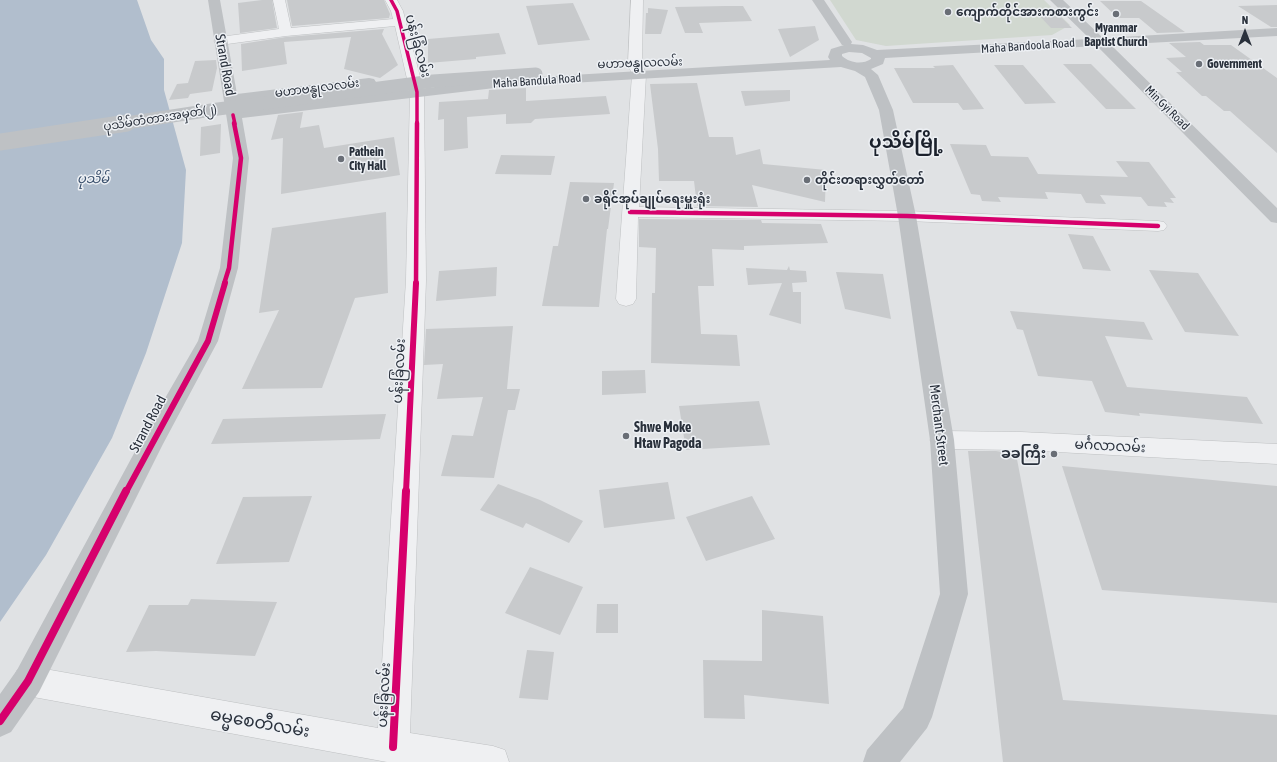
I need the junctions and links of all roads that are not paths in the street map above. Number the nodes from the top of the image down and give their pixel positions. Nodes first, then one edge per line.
1 (214, 0) edge
2 (279, 0) edge
3 (391, 0) edge
4 (637, 0) edge
5 (818, 0) edge
6 (1056, 0) edge
7 (399, 22) junction
8 (286, 32) junction
9 (1277, 32) edge
10 (1277, 38) edge
11 (220, 41) junction
12 (1103, 45) junction
13 (842, 53) junction
14 (597, 64) dead end
15 (871, 64) junction
16 (637, 69) junction
17 (540, 71) junction
18 (566, 73) junction
19 (416, 84) junction
20 (232, 107) junction
21 (0, 142) edge
22 (630, 212) junction
23 (907, 216) junction
24 (1277, 218) edge
25 (1158, 226) dead end
26 (626, 298) dead end
27 (942, 440) junction
28 (1277, 454) edge
29 (28, 681) junction
30 (0, 720) edge
31 (393, 747) junction
32 (493, 762) edge
33 (878, 762) edge

1 - 11 main road, Strand Road
2 - 8 street
3 - 7 street, ပန်းခြံလမ်း
4 - 16 street
5 - 13 main road
6 - 12 main road, Min Gyi Road
7 - 8 street
7 - 19 street, ပန်းခြံလမ်း
8 - 11 street
9 - 12 main road, Maha Bandoola Road
10 - 12 main road, Maha Bandoola Road
11 - 20 main road, Strand Road
12 - 15 main road, Maha Bandoola Road
12 - 24 main road, Min Gyi Road
13 - 15 main road
13 - 15 main road
13 - 16 main road, Maha Bandula Road
14 - 16 main road, မဟာဗန္ဓုလလမ်း
15 - 23 main road, Merchant Street
16 - 18 main road, Maha Bandula Road
16 - 22 street
17 - 18 main road
17 - 19 main road
17 - 21 main road, ပုသိမ်တံတားအမှတ်(၂), bridge
18 - 19 main road, Maha Bandula Road
19 - 20 main road, Maha Bandula Road
19 - 31 street, ပန်းခြံလမ်း
20 - 29 main road, Strand Road
22 - 23 street
22 - 26 street
23 - 25 street
23 - 27 main road, Merchant Street
27 - 28 street, မင်္ဂလာလမ်း
27 - 33 main road, Merchant Street
29 - 30 main road, Strand Road
29 - 31 street, ဓမ္မစေတီလမ်း
31 - 32 street, ဓမ္မစေတီလမ်း

